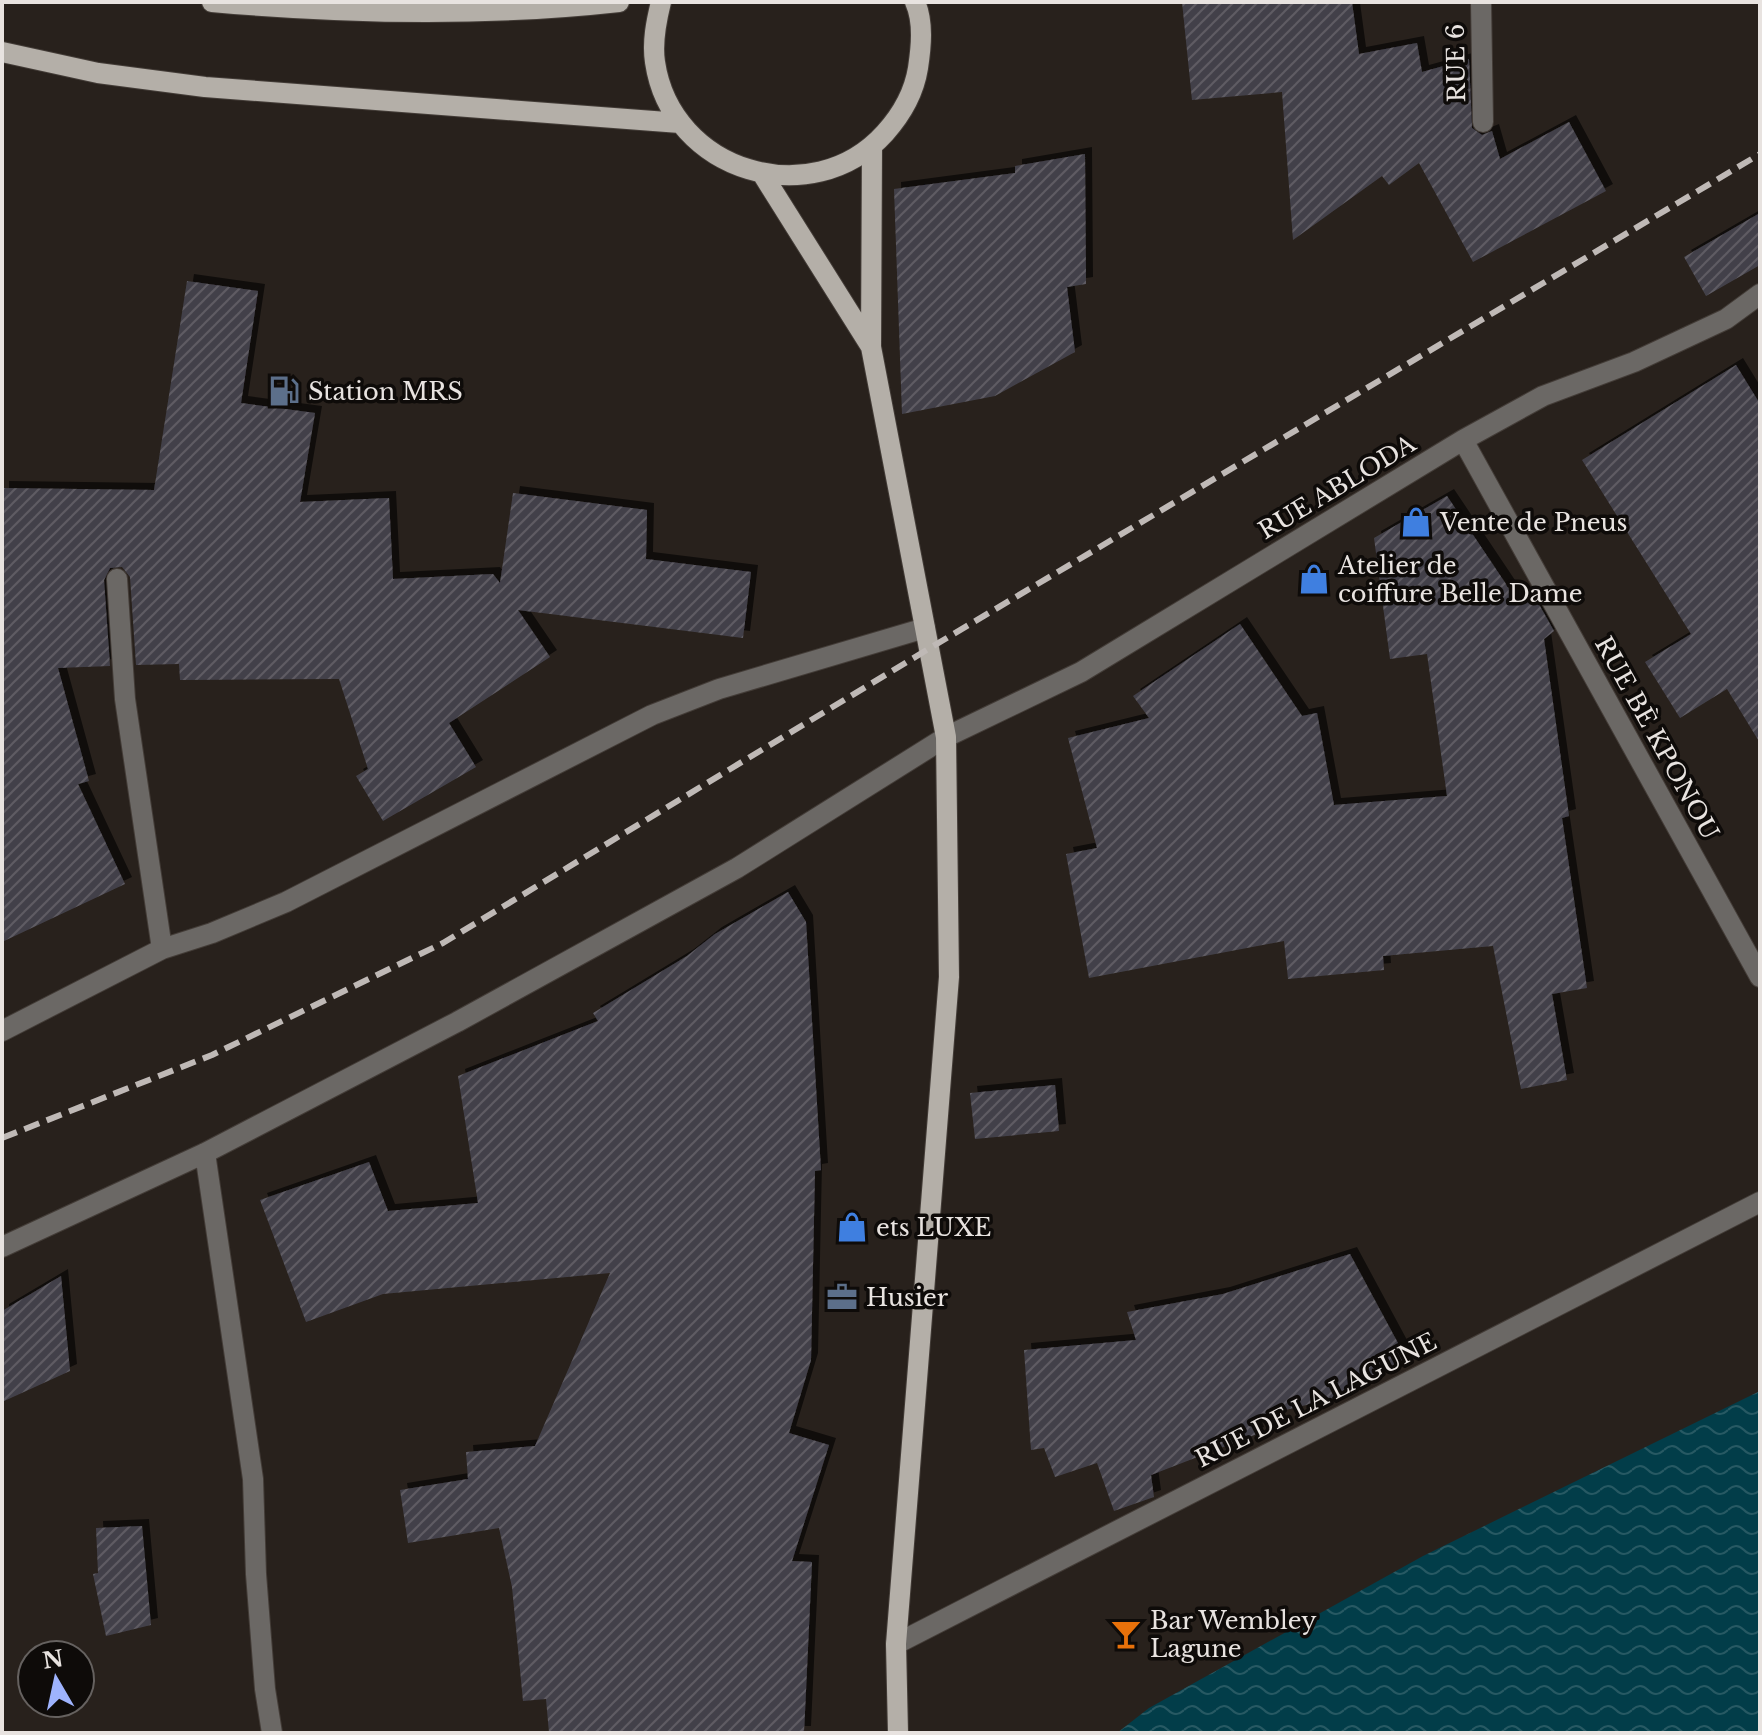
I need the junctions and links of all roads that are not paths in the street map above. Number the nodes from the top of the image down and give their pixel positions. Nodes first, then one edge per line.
1 (212, 2) edge
2 (619, 2) edge
3 (661, 2) edge
4 (915, 2) edge
5 (1481, 2) edge
6 (5, 53) edge
7 (1483, 122) dead end
8 (680, 123) junction
9 (872, 148) junction
10 (763, 175) junction
11 (1760, 294) edge
12 (871, 347) junction
13 (1463, 440) junction
14 (117, 579) dead end
15 (925, 628) junction
16 (946, 737) junction
17 (162, 949) junction
18 (1760, 977) edge
19 (2, 1031) edge
20 (205, 1153) junction
21 (1760, 1202) edge
22 (2, 1247) edge
23 (896, 1644) junction
24 (272, 1733) edge
25 (898, 1733) edge

1 - 2 main road
3 - 8 main road
4 - 9 main road
5 - 7 street, RUE 6
6 - 8 main road
8 - 10 main road
9 - 10 main road
9 - 12 main road
10 - 12 main road
11 - 13 street, RUE ABLODA
12 - 15 main road
13 - 16 street, RUE ABLODA
13 - 18 street, RUE BÈ KPONOU
14 - 17 street
15 - 16 main road
15 - 17 street
16 - 20 street, RUE ABLODA
16 - 23 main road
17 - 19 street
20 - 22 street, RUE ABLODA
20 - 24 street
21 - 23 street, RUE DE LA LAGUNE
23 - 25 main road

